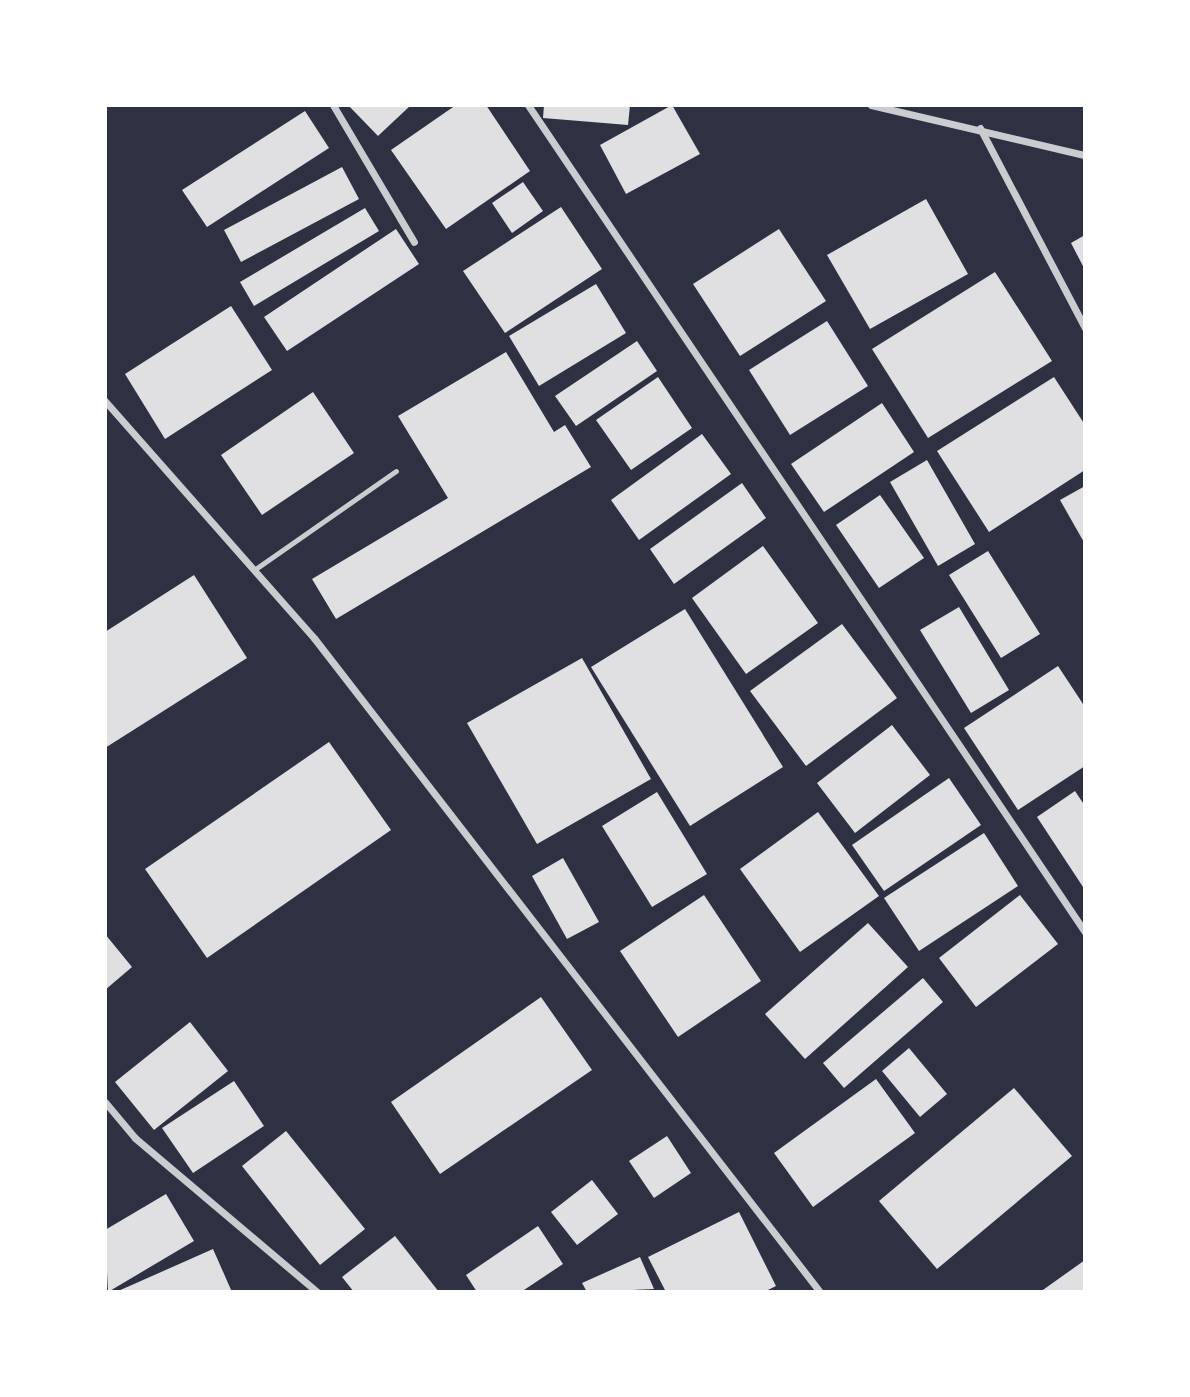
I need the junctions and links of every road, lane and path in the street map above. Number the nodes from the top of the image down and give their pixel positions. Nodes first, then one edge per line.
1 (333, 105) edge
2 (528, 105) edge
3 (872, 105) edge
4 (980, 128) junction
5 (1085, 155) edge
6 (414, 242) dead end
7 (1085, 327) edge
8 (105, 401) edge
9 (396, 471) dead end
10 (254, 570) junction
11 (1085, 932) edge
12 (105, 1102) edge
13 (317, 1292) edge
14 (820, 1292) edge

1 - 6 street
2 - 11 street
3 - 4 street
4 - 5 street
4 - 7 street
8 - 10 street
9 - 10 lane
10 - 14 street
12 - 13 street

